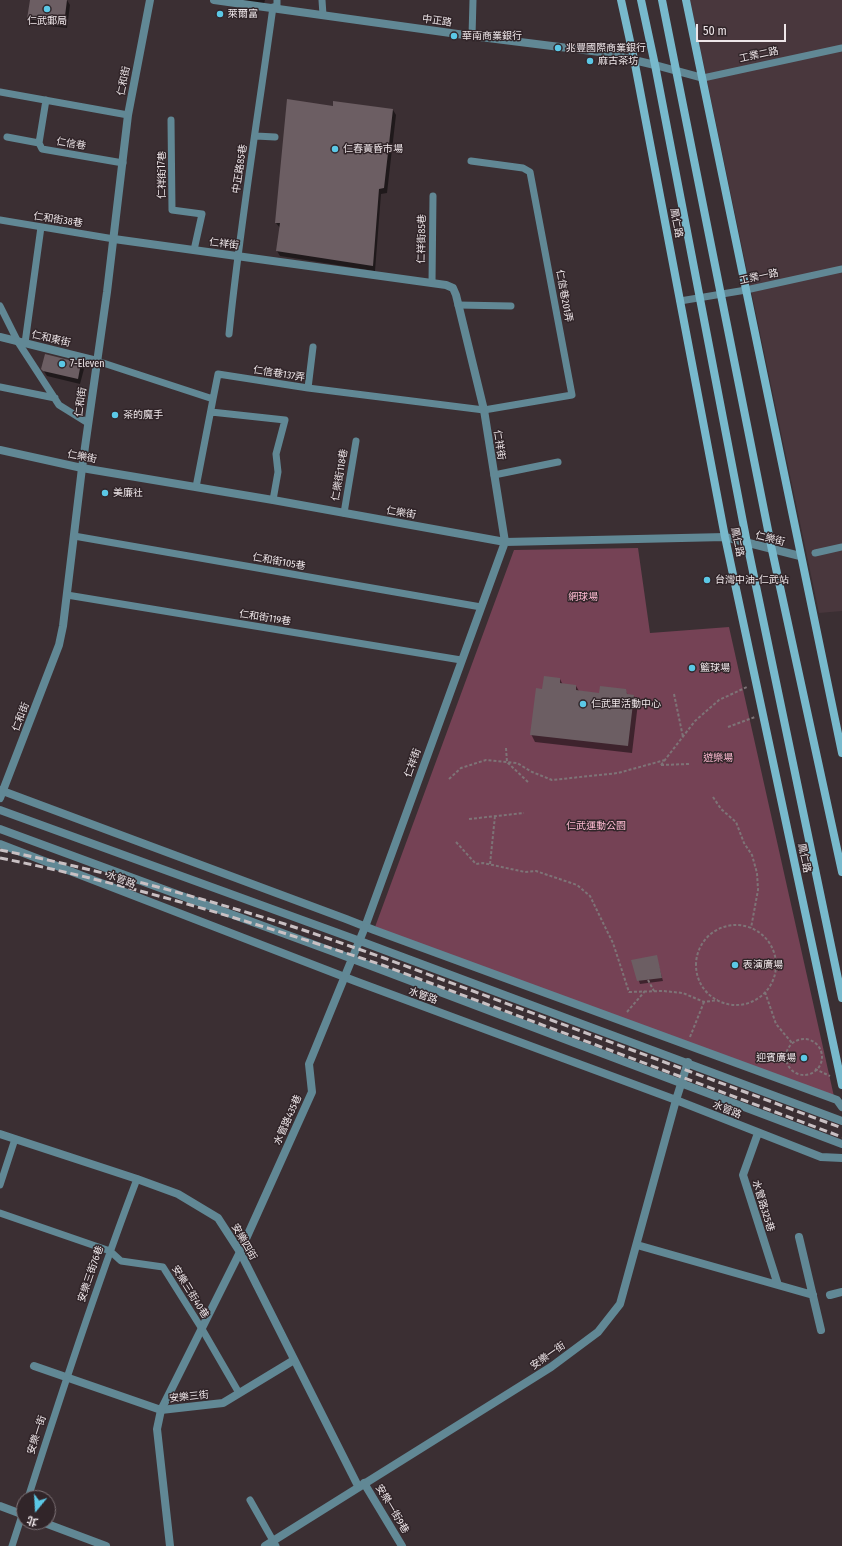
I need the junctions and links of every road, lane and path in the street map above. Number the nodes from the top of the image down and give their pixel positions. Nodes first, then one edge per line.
1 (150, 0) edge
2 (214, 0) edge
3 (322, 0) edge
4 (473, 0) edge
5 (621, 0) edge
6 (641, 0) edge
7 (662, 0) edge
8 (686, 0) edge
9 (275, 5) edge
10 (323, 15) junction
11 (472, 36) junction
12 (842, 48) edge
13 (634, 59) junction
14 (655, 65) junction
15 (677, 71) junction
16 (703, 78) junction
17 (0, 92) edge
18 (46, 100) junction
19 (128, 115) junction
20 (171, 120) dead end
21 (256, 136) junction
22 (275, 136) dead end
23 (8, 137) dead end
24 (39, 143) junction
25 (471, 161) dead end
26 (123, 163) junction
27 (433, 196) dead end
28 (0, 220) edge
29 (41, 227) junction
30 (114, 239) junction
31 (194, 250) junction
32 (237, 256) junction
33 (842, 269) edge
34 (432, 283) junction
35 (746, 290) junction
36 (721, 294) junction
37 (700, 298) junction
38 (680, 301) junction
39 (458, 305) junction
40 (0, 306) edge
41 (511, 306) dead end
42 (230, 334) dead end
43 (0, 337) edge
44 (21, 342) junction
45 (313, 347) dead end
46 (97, 361) junction
47 (0, 387) edge
48 (308, 388) junction
49 (55, 398) junction
50 (213, 399) junction
51 (484, 410) junction
52 (211, 412) junction
53 (88, 423) junction
54 (356, 441) dead end
55 (0, 450) edge
56 (558, 462) dead end
57 (82, 468) junction
58 (494, 475) junction
59 (196, 487) junction
60 (273, 500) junction
61 (344, 513) junction
62 (74, 536) junction
63 (725, 537) junction
64 (505, 542) junction
65 (747, 543) junction
66 (842, 547) edge
67 (772, 550) junction
68 (815, 553) dead end
69 (800, 556) junction
70 (67, 595) junction
71 (481, 607) junction
72 (461, 660) junction
73 (749, 686) dead end
74 (674, 694) dead end
75 (755, 716) dead end
76 (728, 727) dead end
77 (683, 737) junction
78 (506, 748) dead end
79 (842, 749) edge
80 (665, 760) junction
81 (507, 762) junction
82 (690, 764) dead end
83 (449, 779) dead end
84 (529, 783) dead end
85 (1, 793) edge
86 (713, 797) dead end
87 (0, 810) edge
88 (524, 813) dead end
89 (495, 816) junction
90 (469, 819) dead end
91 (0, 829) edge
92 (456, 842) dead end
93 (0, 844) edge
94 (490, 864) junction
95 (842, 872) edge
96 (365, 927) junction
97 (751, 928) junction
98 (360, 941) junction
99 (353, 959) junction
100 (346, 978) junction
101 (648, 980) dead end
102 (645, 991) junction
103 (654, 991) junction
104 (765, 992) junction
105 (842, 994) edge
106 (718, 1000) junction
107 (704, 1002) junction
108 (624, 1016) dead end
109 (688, 1040) dead end
110 (792, 1043) junction
111 (688, 1062) junction
112 (816, 1070) junction
113 (834, 1077) dead end
114 (681, 1084) junction
115 (842, 1085) edge
116 (676, 1100) junction
117 (842, 1107) edge
118 (842, 1121) edge
119 (758, 1132) junction
120 (0, 1134) edge
121 (15, 1139) junction
122 (842, 1144) edge
123 (842, 1158) edge
124 (138, 1179) junction
125 (0, 1185) edge
126 (0, 1214) edge
127 (799, 1237) dead end
128 (637, 1245) junction
129 (110, 1251) junction
130 (240, 1252) junction
131 (778, 1285) junction
132 (842, 1292) edge
133 (813, 1295) junction
134 (830, 1295) dead end
135 (202, 1329) junction
136 (821, 1330) dead end
137 (294, 1360) junction
138 (34, 1366) dead end
139 (66, 1377) junction
140 (239, 1393) junction
141 (161, 1410) junction
142 (361, 1484) junction
143 (31, 1490) edge
144 (250, 1500) dead end
145 (0, 1506) edge
146 (16, 1511) edge
147 (56, 1528) edge
148 (17, 1530) edge
149 (86, 1542) edge
150 (274, 1544) edge
151 (12, 1546) edge
152 (106, 1546) edge
153 (170, 1546) edge
154 (265, 1546) edge
155 (402, 1546) edge

1 - 19 street, 仁和街
2 - 9 street, 中正路
3 - 10 lane
4 - 11 lane
5 - 13 main road, 鳳仁路
6 - 14 main road, 鳳仁路
7 - 15 main road
8 - 16 main road
9 - 10 street, 中正路
9 - 21 lane, 中正路85巷
10 - 11 street, 中正路
11 - 13 street, 中正路
12 - 16 lane, 工業二路
13 - 14 street, 中正路
13 - 38 main road, 鳳仁路
14 - 15 street, 中正路
14 - 37 main road, 鳳仁路
15 - 16 street, 中正路
15 - 36 main road
16 - 35 main road
17 - 18 lane
18 - 19 lane
18 - 24 lane
19 - 26 street, 仁和街
20 - 31 lane, 仁祥街17巷
21 - 22 lane
21 - 32 lane, 中正路85巷
23 - 24 lane, 仁信巷
24 - 26 lane, 仁信巷
25 - 51 lane, 仁信巷201弄
26 - 30 street, 仁和街
27 - 34 lane, 仁祥街85巷
28 - 29 lane, 仁和街38巷
29 - 30 lane, 仁和街38巷
29 - 44 lane
30 - 31 street, 仁祥街
30 - 46 street, 仁和街
31 - 32 street, 仁祥街
32 - 34 street, 仁祥街
32 - 42 lane, 中正路85巷
33 - 35 lane, 工業一路
34 - 39 street, 仁祥街
35 - 36 lane, 工業一路
35 - 69 main road
36 - 37 lane, 工業一路
36 - 67 main road
37 - 38 lane, 工業一路
37 - 65 main road, 鳳仁路
38 - 63 main road, 鳳仁路
39 - 41 lane
39 - 51 street, 仁祥街
40 - 44 lane
43 - 44 street, 仁和東街
44 - 46 street, 仁和東街
44 - 49 lane
45 - 48 lane
46 - 50 lane
46 - 53 street, 仁和街
47 - 49 lane
48 - 50 lane, 仁信巷137弄
48 - 51 lane, 仁信巷137弄
49 - 53 lane
50 - 52 lane
51 - 58 street, 仁祥街
52 - 59 lane
52 - 60 lane
53 - 57 street, 仁和街
54 - 61 lane, 仁樂街118巷
55 - 57 street, 仁樂街
56 - 58 lane
57 - 59 street, 仁樂街
57 - 62 street, 仁和街
58 - 64 street, 仁祥街
59 - 60 street, 仁樂街
60 - 61 street, 仁樂街
61 - 64 street, 仁樂街
62 - 70 street, 仁和街
62 - 71 lane, 仁和街105巷
63 - 64 street, 仁樂街
63 - 65 street, 仁樂街
63 - 115 main road, 鳳仁路
64 - 71 street, 仁祥街
65 - 67 street, 仁樂街
65 - 105 main road, 鳳仁路
66 - 68 lane
67 - 69 street, 仁樂街
67 - 95 main road
69 - 79 main road
70 - 72 lane, 仁和街119巷
70 - 85 street, 仁和街
71 - 72 street, 仁祥街
72 - 96 street, 仁祥街
73 - 77 path
74 - 77 path
75 - 76 path
77 - 80 path
78 - 81 path
80 - 81 path
80 - 82 path
81 - 83 path
81 - 84 path
85 - 96 street
86 - 97 path
87 - 98 street
88 - 89 path
89 - 90 path
89 - 94 path
91 - 99 street, 水管路
92 - 94 path
93 - 100 street, 水管路
94 - 102 path
96 - 98 street, 水管路435巷
96 - 117 street
97 - 104 path
97 - 106 path
98 - 99 street, 水管路435巷
98 - 111 street
99 - 100 street, 水管路435巷
99 - 114 street, 水管路
100 - 116 street, 水管路
100 - 130 street, 水管路435巷
101 - 103 path
102 - 103 path
102 - 108 path
103 - 107 path
104 - 106 path
104 - 110 path
106 - 107 path
107 - 109 path
110 - 112 path
110 - 112 path
111 - 114 street, 安樂一街
111 - 118 street
112 - 113 path
114 - 116 street, 安樂一街
114 - 122 street, 水管路
116 - 119 street, 水管路
116 - 128 street, 安樂一街
119 - 123 street, 水管路
119 - 131 street, 水管路325巷
120 - 121 street, 安樂四街
121 - 124 street, 安樂四街
121 - 125 lane
124 - 129 lane, 安樂三街76巷
124 - 130 street, 安樂四街
126 - 129 lane, 安樂三街40巷
127 - 133 street
128 - 131 street
128 - 142 street, 安樂一街
129 - 135 lane, 安樂三街40巷
129 - 139 lane, 安樂三街76巷
130 - 135 street, 水管路435巷
130 - 137 street, 安樂四街
131 - 133 street
132 - 134 street
133 - 136 street
135 - 140 lane, 安樂三街40巷
135 - 141 street, 水管路435巷
137 - 140 street, 安樂三街
137 - 142 street, 安樂四街
138 - 139 street, 安樂三街
139 - 141 street, 安樂三街
139 - 143 lane, 安樂一街
140 - 141 street, 安樂三街
141 - 153 street, 水管路435巷
142 - 150 street, 安樂一街
142 - 155 street, 安樂一街9巷
144 - 150 lane
145 - 146 street
147 - 149 street
148 - 151 lane
149 - 152 street
150 - 154 street, 安樂一街

